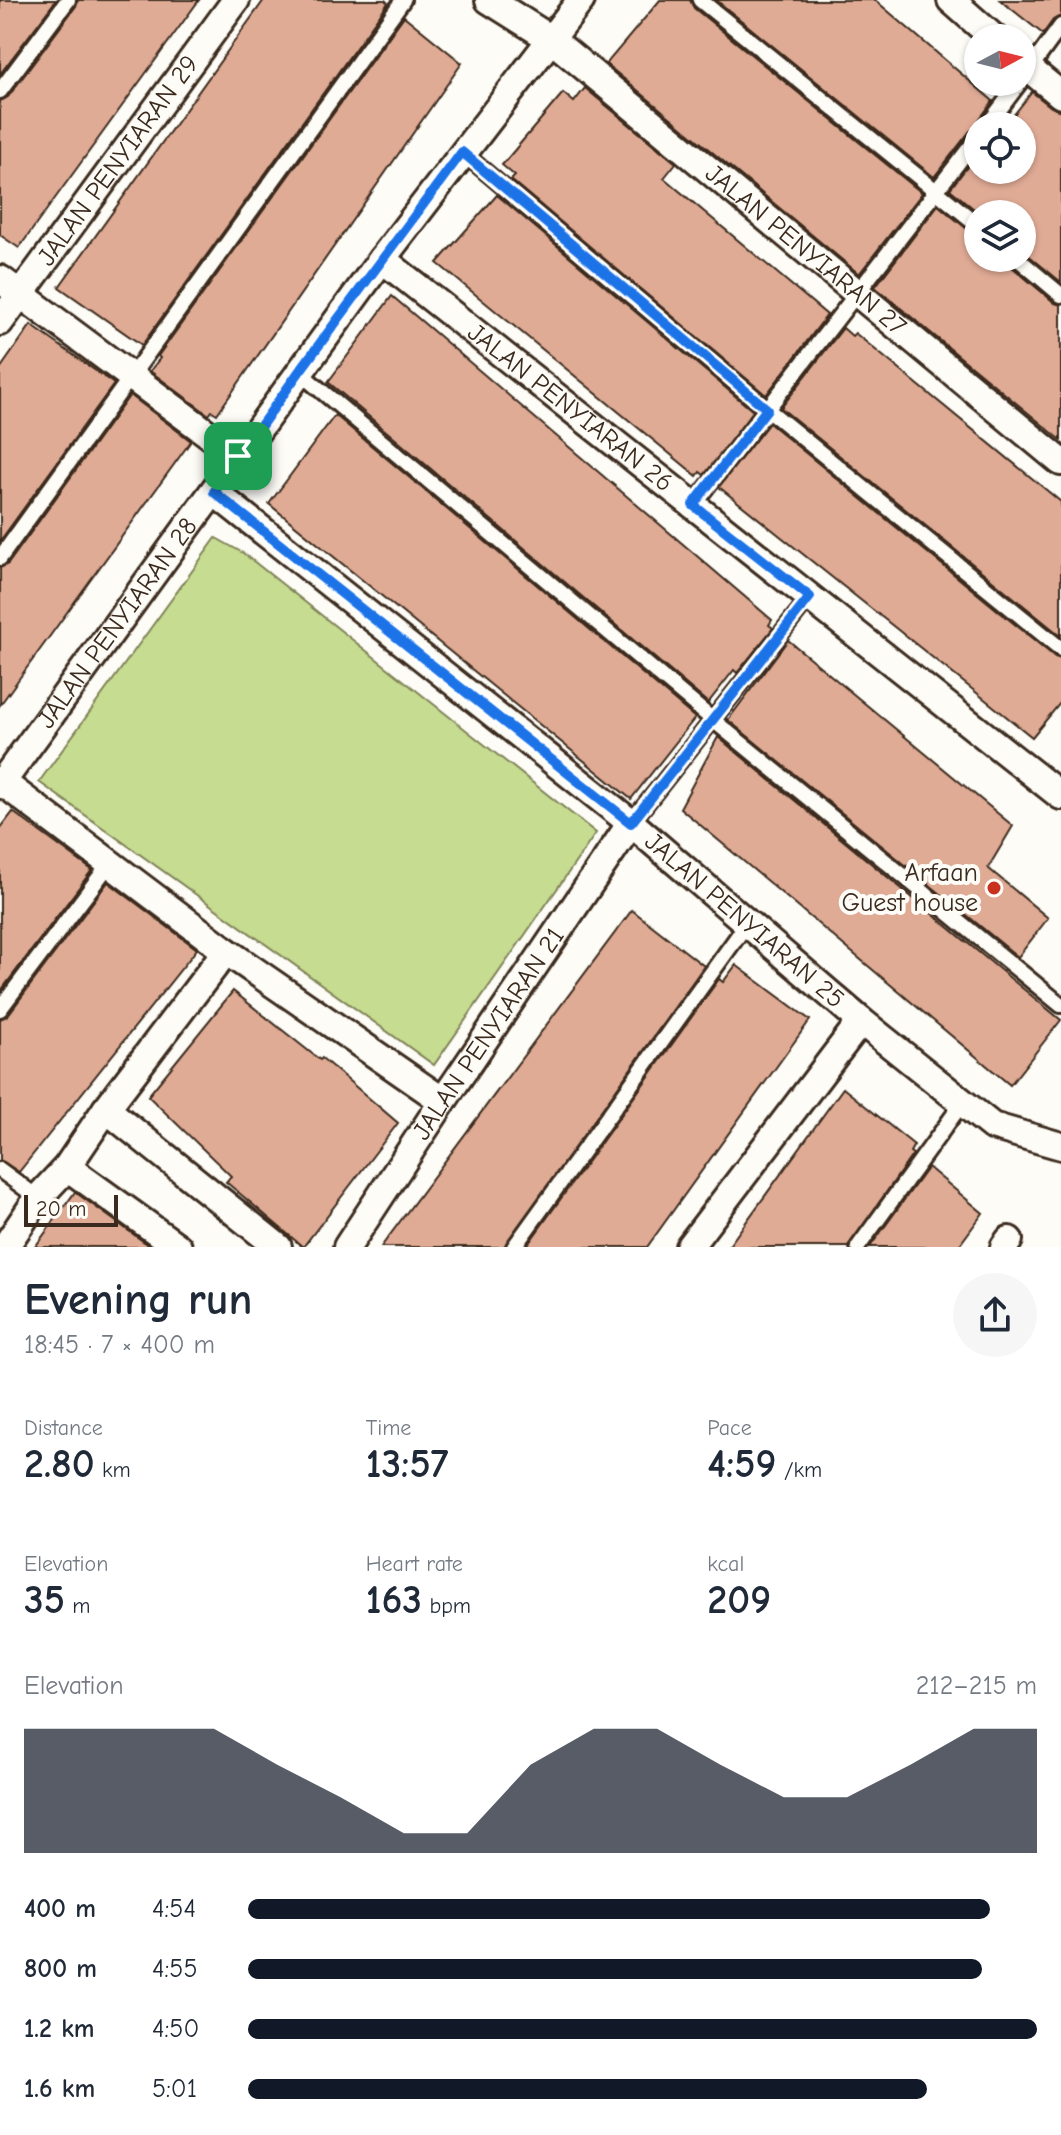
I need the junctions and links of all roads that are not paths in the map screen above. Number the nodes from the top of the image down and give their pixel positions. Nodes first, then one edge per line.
1 (68, 0) edge
2 (236, 0) edge
3 (403, 0) edge
4 (489, 0) edge
5 (581, 0) edge
6 (700, 0) edge
7 (951, 0) edge
8 (978, 24) edge
9 (1061, 26) edge
10 (551, 39) junction
11 (1036, 58) edge
12 (1036, 81) edge
13 (0, 91) edge
14 (1061, 95) edge
15 (462, 152) junction
16 (964, 156) edge
17 (938, 191) junction
18 (964, 213) edge
19 (382, 259) junction
20 (1034, 272) edge
21 (10, 287) edge
22 (858, 293) junction
23 (1061, 295) edge
24 (0, 322) edge
25 (299, 372) junction
26 (132, 377) junction
27 (767, 409) junction
28 (238, 456) junction
29 (1061, 462) edge
30 (214, 492) junction
31 (693, 505) junction
32 (0, 558) edge
33 (810, 597) junction
34 (1061, 649) edge
35 (713, 720) junction
36 (1, 784) edge
37 (1061, 796) edge
38 (631, 823) junction
39 (110, 863) junction
40 (748, 922) junction
41 (226, 951) junction
42 (1061, 1005) edge
43 (0, 1009) edge
44 (861, 1021) junction
45 (443, 1101) junction
46 (963, 1102) junction
47 (106, 1109) junction
48 (1061, 1146) edge
49 (67, 1167) junction
50 (0, 1170) edge
51 (38, 1198) junction
52 (170, 1245) edge
53 (5, 1247) edge
54 (278, 1247) edge
55 (347, 1247) edge
56 (514, 1247) edge
57 (689, 1247) edge
58 (858, 1247) edge

1 - 13 lane
2 - 21 street, JALAN PENYIARAN 29
3 - 26 lane
4 - 10 street, JALAN PENYIARAN 27
5 - 10 street, JALAN PENYIARAN 28
6 - 17 lane
7 - 8 street
9 - 11 lane
10 - 15 street, JALAN PENYIARAN 28
10 - 22 street, JALAN PENYIARAN 27
12 - 14 street
15 - 19 street, JALAN PENYIARAN 28
15 - 27 lane
16 - 17 lane
17 - 18 lane
17 - 22 lane
19 - 25 street, JALAN PENYIARAN 28
19 - 31 street, JALAN PENYIARAN 26
20 - 23 lane
21 - 24 street, JALAN PENYIARAN 29
21 - 26 street
22 - 27 lane
22 - 29 street, JALAN PENYIARAN 27
25 - 28 street, JALAN PENYIARAN 28
25 - 35 lane
26 - 28 street
26 - 32 lane
27 - 31 lane
27 - 34 lane
28 - 30 street, JALAN PENYIARAN 28
30 - 36 street, JALAN PENYIARAN 28
30 - 38 street, JALAN PENYIARAN 25
31 - 33 street, JALAN PENYIARAN 26
33 - 35 lane
33 - 37 street, JALAN PENYIARAN 26
35 - 38 lane
35 - 42 lane
36 - 39 street
38 - 40 street, JALAN PENYIARAN 25
38 - 45 street, JALAN PENYIARAN 21
39 - 41 street
39 - 43 lane
40 - 44 street, JALAN PENYIARAN 25
40 - 56 lane
41 - 45 street
41 - 47 street
44 - 46 street, JALAN PENYIARAN 25
44 - 57 street
45 - 55 street, JALAN PENYIARAN 21
46 - 48 street, JALAN PENYIARAN 25
46 - 58 lane
47 - 49 street
47 - 54 street
49 - 51 street
49 - 52 street
50 - 51 lane
51 - 53 street

